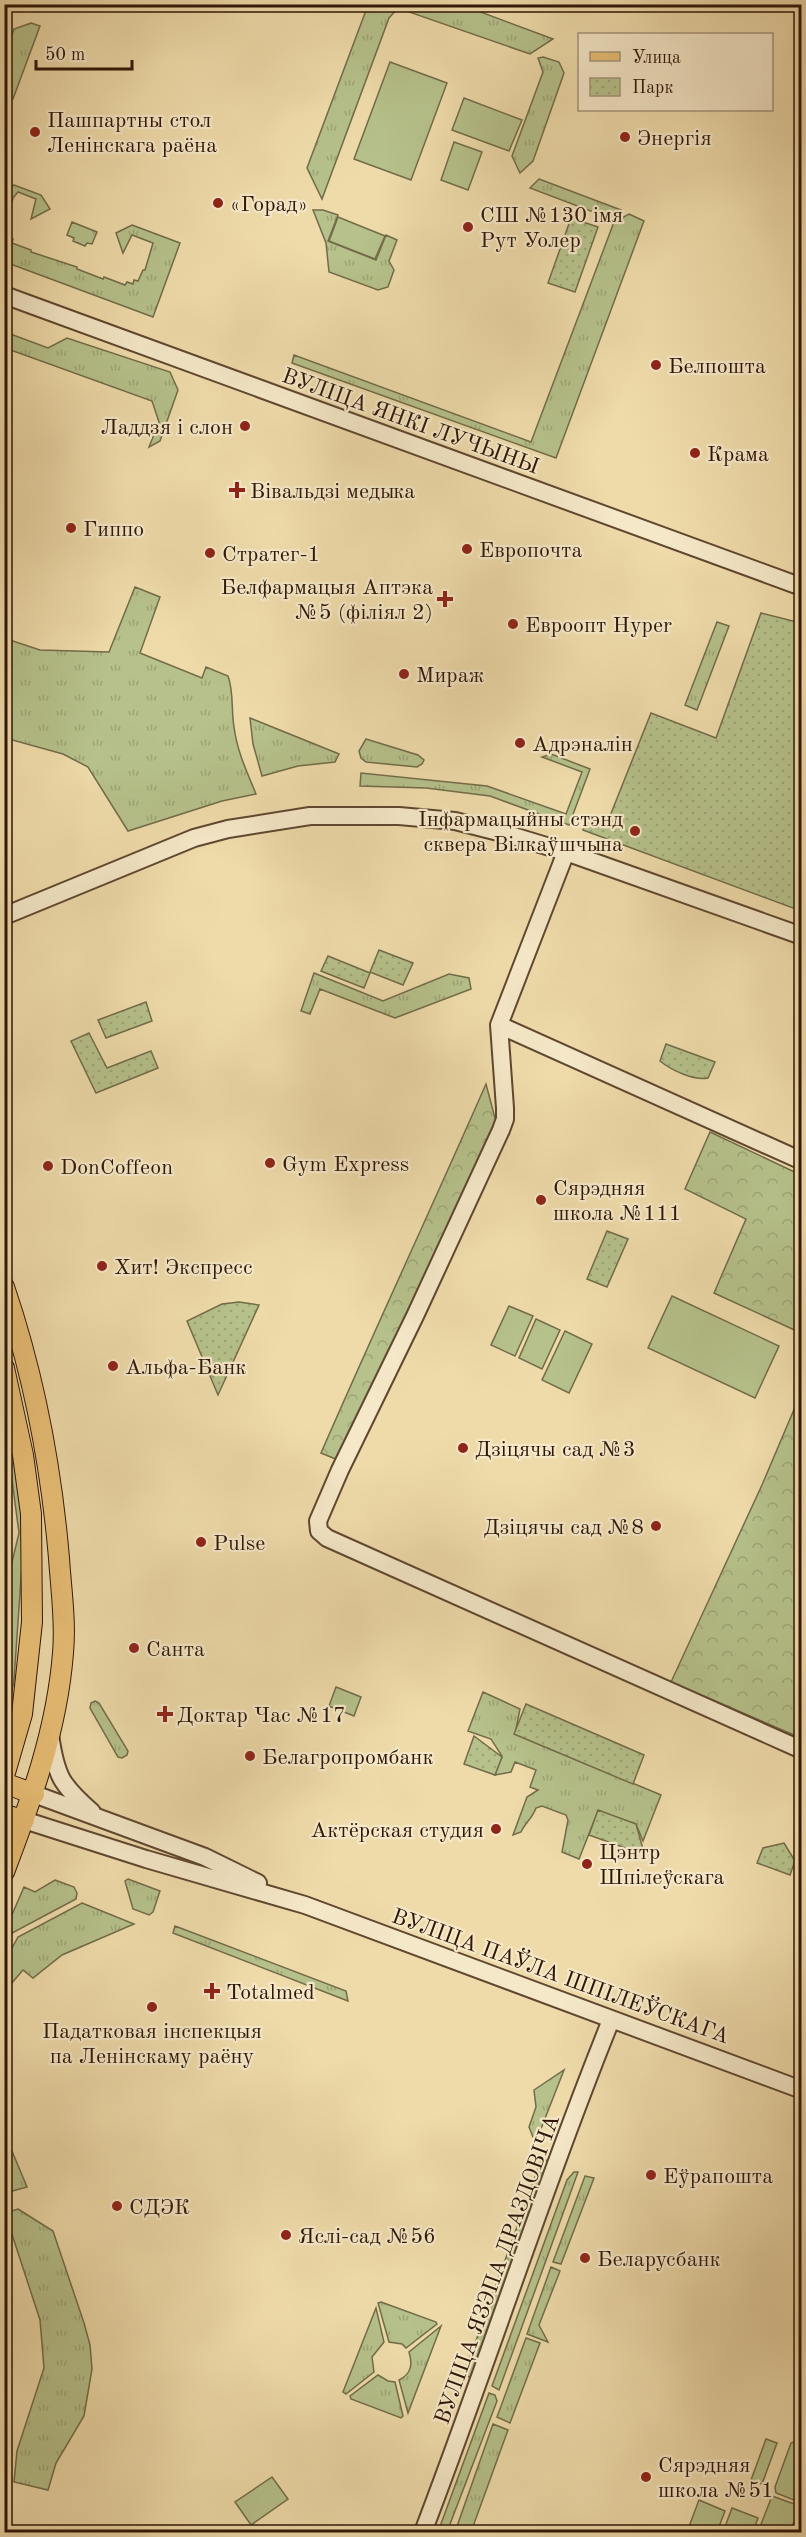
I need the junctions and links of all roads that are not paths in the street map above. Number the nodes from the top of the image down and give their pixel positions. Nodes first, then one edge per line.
1 (4, 295) edge
2 (801, 587) edge
3 (566, 852) junction
4 (4, 916) edge
5 (801, 936) edge
6 (499, 1025) junction
7 (801, 1161) edge
8 (4, 1287) edge
9 (4, 1368) edge
10 (22, 1714) junction
11 (50, 1731) junction
12 (4, 1737) edge
13 (801, 1750) edge
14 (4, 1776) edge
15 (4, 1783) edge
16 (34, 1794) junction
17 (4, 1815) edge
18 (24, 1820) junction
19 (101, 1820) junction
20 (4, 1872) edge
21 (305, 1905) junction
22 (611, 2020) junction
23 (801, 2090) edge
24 (423, 2532) edge

1 - 2 street, ВУЛІЦА ЯНКІ ЛУЧЫНЫ
3 - 4 street
3 - 5 street
3 - 6 street
6 - 7 street
6 - 13 street
8 - 11 main road
9 - 10 main road
10 - 12 main road
10 - 14 main road
11 - 16 main road
11 - 19 street
15 - 16 main road, ВУЛІЦА ПАЎЛА ШПІЛЕЎСКАГА
16 - 18 main road
16 - 19 street, ВУЛІЦА ПАЎЛА ШПІЛЕЎСКАГА
17 - 18 main road, ВУЛІЦА ПАЎЛА ШПІЛЕЎСКАГА
18 - 20 main road
18 - 21 street, ВУЛІЦА ПАЎЛА ШПІЛЕЎСКАГА
19 - 21 street, ВУЛІЦА ПАЎЛА ШПІЛЕЎСКАГА
21 - 22 street, ВУЛІЦА ПАЎЛА ШПІЛЕЎСКАГА
22 - 23 street, ВУЛІЦА ПАЎЛА ШПІЛЕЎСКАГА
22 - 24 street, ВУЛІЦА ЯЗЭПА ДРАЗДОВІЧА

